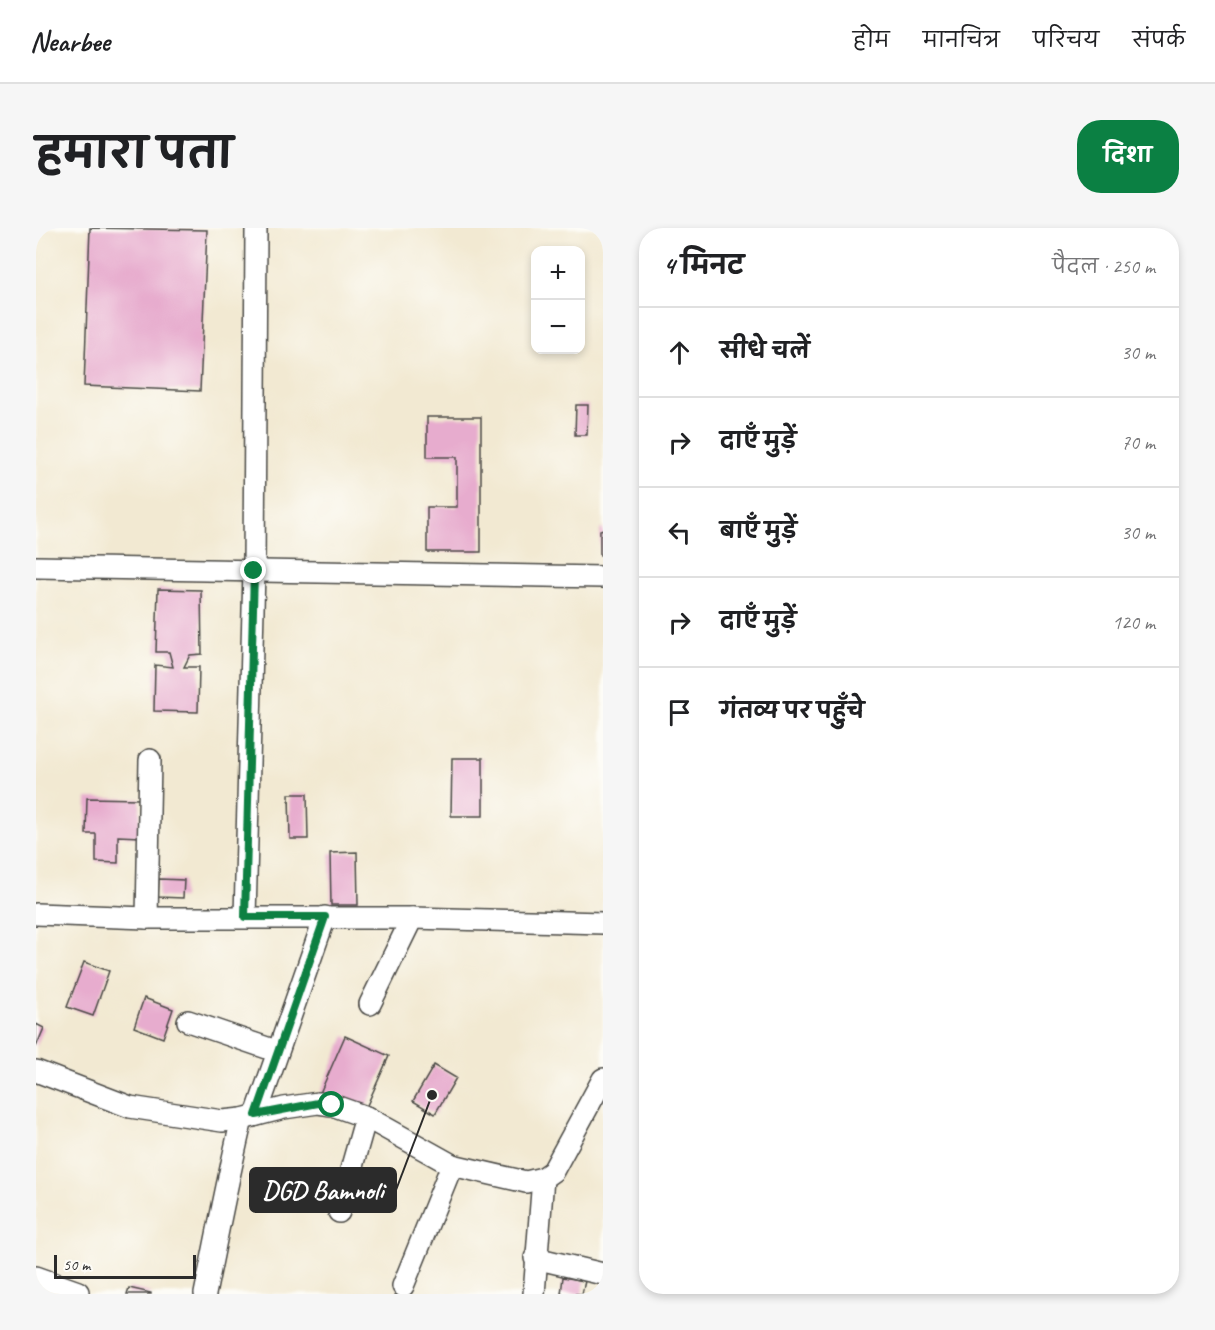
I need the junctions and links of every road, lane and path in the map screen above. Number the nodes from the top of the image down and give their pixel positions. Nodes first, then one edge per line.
1 (256, 228) edge
2 (36, 567) edge
3 (254, 571) junction
4 (603, 577) edge
5 (150, 760) dead end
6 (36, 914) edge
7 (245, 917) junction
8 (325, 917) junction
9 (147, 918) junction
10 (412, 918) junction
11 (603, 923) edge
12 (370, 1004) dead end
13 (188, 1021) dead end
14 (276, 1051) junction
15 (36, 1071) edge
16 (603, 1079) edge
17 (249, 1117) junction
18 (366, 1117) junction
19 (452, 1165) junction
20 (543, 1178) junction
21 (339, 1212) dead end
22 (535, 1258) junction
23 (603, 1274) edge
24 (36, 1277) edge
25 (403, 1286) dead end
26 (78, 1292) dead end
27 (205, 1294) edge
28 (534, 1294) edge

1 - 3 street
2 - 3 street
3 - 4 street
3 - 7 street
5 - 9 street
6 - 9 street
7 - 8 street
7 - 9 street
8 - 10 street
8 - 14 street
10 - 11 street
10 - 12 street
13 - 14 street
14 - 17 street
15 - 17 street
16 - 20 street
17 - 18 street
17 - 27 street
18 - 19 street
18 - 21 street
19 - 20 street
19 - 25 street
20 - 22 street
22 - 23 street
22 - 28 street
24 - 26 street

